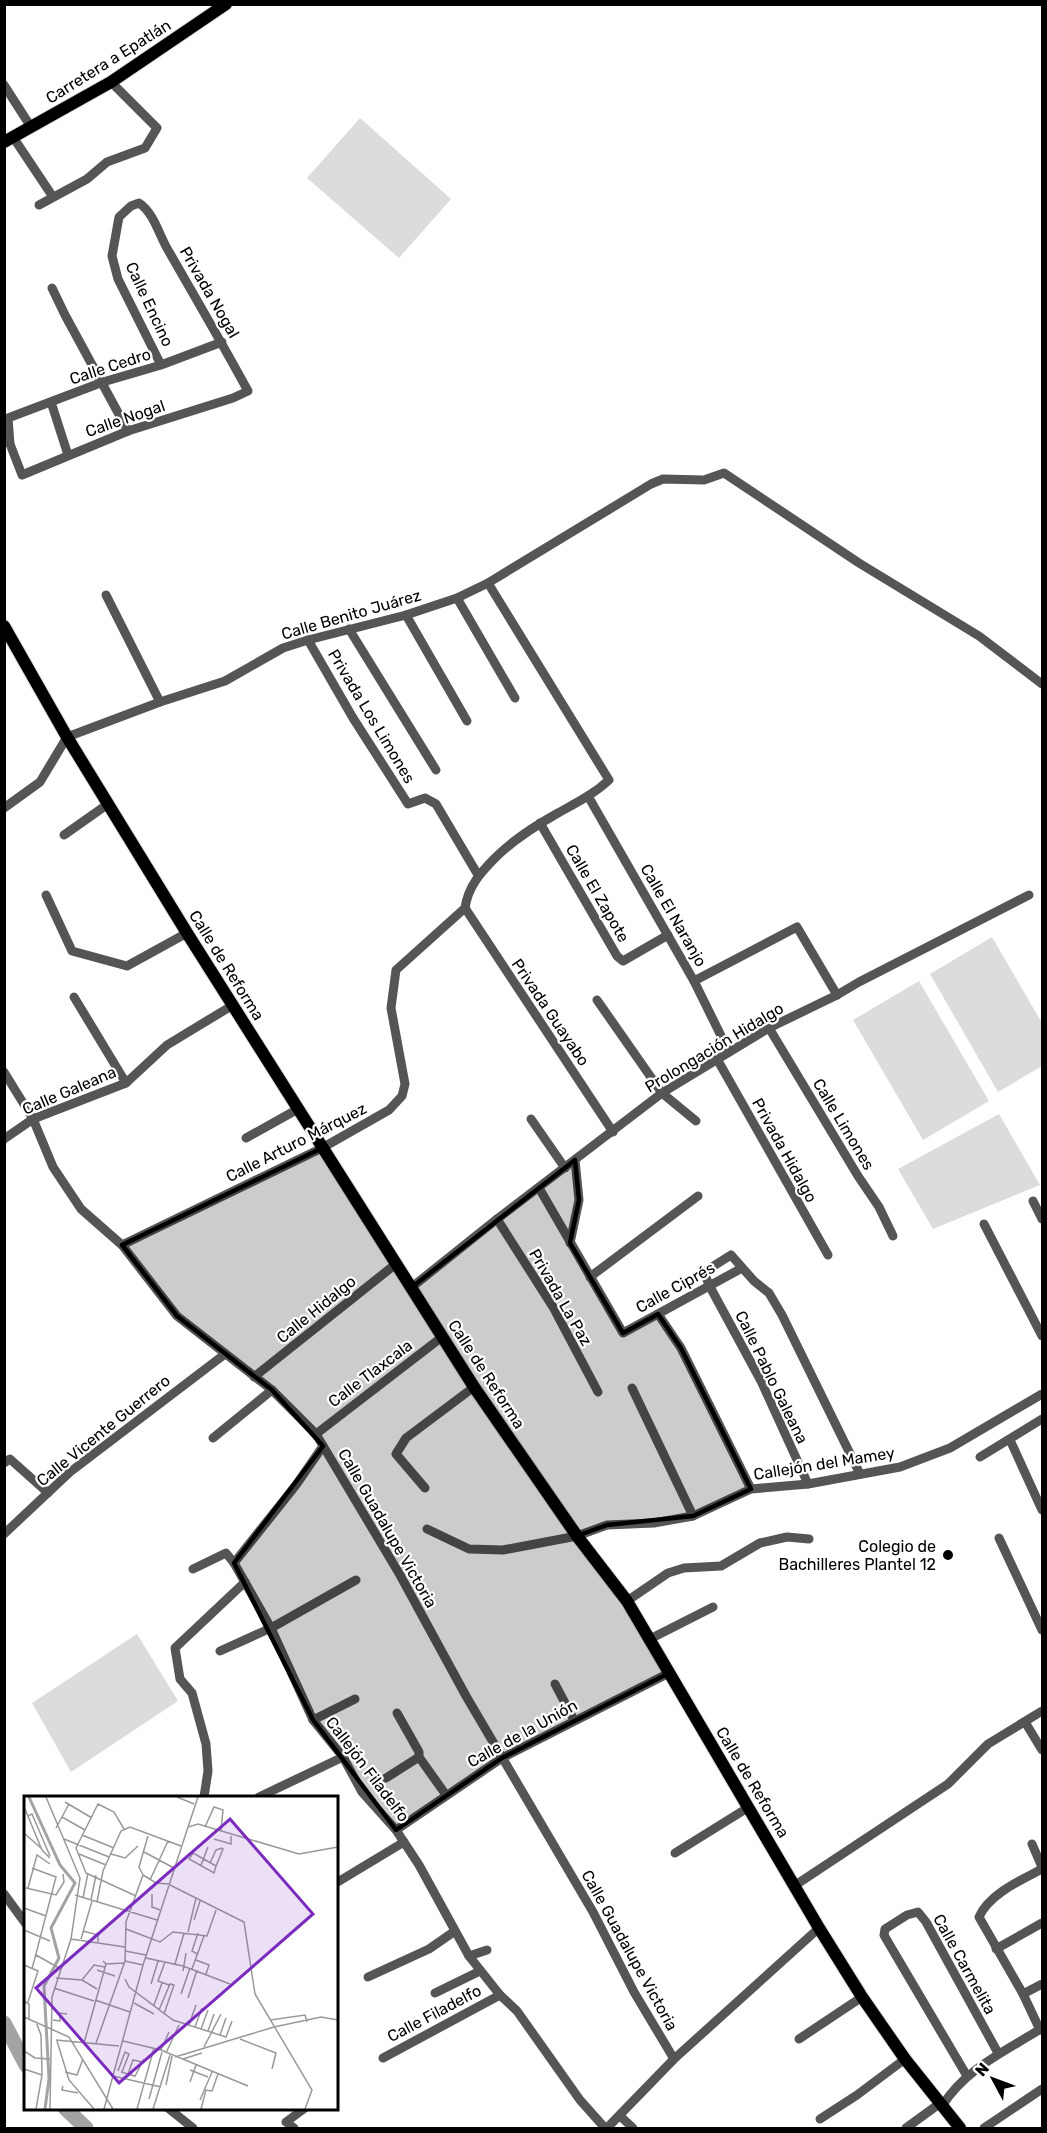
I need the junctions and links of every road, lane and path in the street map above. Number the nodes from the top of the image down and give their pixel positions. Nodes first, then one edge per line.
1 (226, 4) edge
2 (111, 82) junction
3 (4, 85) edge
4 (31, 127) junction
5 (9, 140) edge
6 (53, 197) junction
7 (139, 203) joint
8 (39, 205) dead end
9 (52, 288) dead end
10 (222, 342) junction
11 (161, 365) junction
12 (103, 382) junction
13 (241, 395) joint
14 (51, 402) junction
15 (128, 431) junction
16 (7, 446) edge
17 (68, 455) junction
18 (488, 583) junction
19 (106, 595) dead end
20 (457, 597) junction
21 (406, 615) junction
22 (4, 626) edge
23 (349, 629) junction
24 (308, 640) junction
25 (1042, 684) edge
26 (515, 698) dead end
27 (160, 702) junction
28 (467, 721) dead end
29 (67, 737) junction
30 (436, 770) dead end
31 (588, 796) junction
32 (108, 804) junction
33 (4, 808) edge
34 (540, 823) junction
35 (64, 835) dead end
36 (478, 875) junction
37 (46, 895) dead end
38 (1029, 895) dead end
39 (465, 908) junction
40 (187, 933) junction
41 (668, 934) junction
42 (694, 981) junction
43 (837, 996) junction
44 (74, 997) dead end
45 (597, 1000) dead end
46 (233, 1005) junction
47 (769, 1028) junction
48 (729, 1052) junction
49 (717, 1059) junction
50 (4, 1072) edge
51 (126, 1083) junction
52 (662, 1094) junction
53 (298, 1109) junction
54 (33, 1119) junction
55 (531, 1119) dead end
56 (696, 1121) dead end
57 (613, 1132) junction
58 (246, 1138) dead end
59 (4, 1139) edge
60 (322, 1148) junction
61 (575, 1160) junction
62 (565, 1168) junction
63 (539, 1188) junction
64 (698, 1196) dead end
65 (1033, 1201) dead end
66 (496, 1219) junction
67 (1042, 1219) edge
68 (984, 1224) dead end
69 (893, 1236) dead end
70 (570, 1243) junction
71 (122, 1245) junction
72 (828, 1255) dead end
73 (397, 1263) junction
74 (742, 1268) junction
75 (704, 1272) joint
76 (590, 1277) junction
77 (709, 1285) junction
78 (412, 1287) junction
79 (658, 1314) junction
80 (1042, 1336) edge
81 (442, 1337) junction
82 (225, 1354) junction
83 (254, 1377) junction
84 (474, 1387) junction
85 (632, 1388) dead end
86 (272, 1390) junction
87 (598, 1392) dead end
88 (1042, 1394) edge
89 (1042, 1419) edge
90 (316, 1434) junction
91 (213, 1438) dead end
92 (1010, 1440) junction
93 (323, 1446) junction
94 (980, 1457) dead end
95 (7, 1461) edge
96 (860, 1474) junction
97 (808, 1484) junction
98 (425, 1488) dead end
99 (752, 1489) junction
100 (48, 1493) junction
101 (1041, 1504) edge
102 (693, 1516) junction
103 (427, 1528) dead end
104 (4, 1534) edge
105 (577, 1536) junction
106 (999, 1538) dead end
107 (809, 1539) dead end
108 (234, 1563) junction
109 (193, 1569) dead end
110 (356, 1580) dead end
111 (245, 1582) junction
112 (627, 1601) junction
113 (713, 1607) dead end
114 (271, 1628) junction
115 (1042, 1630) edge
116 (648, 1640) junction
117 (220, 1651) dead end
118 (669, 1673) junction
119 (555, 1684) dead end
120 (355, 1699) dead end
121 (1042, 1711) edge
122 (397, 1713) dead end
123 (313, 1720) junction
124 (573, 1720) junction
125 (1025, 1722) junction
126 (1042, 1750) edge
127 (342, 1757) junction
128 (419, 1757) junction
129 (502, 1758) junction
130 (386, 1778) dead end
131 (446, 1795) junction
132 (204, 1796) edge
133 (261, 1796) edge
134 (749, 1807) junction
135 (396, 1830) junction
136 (404, 1842) junction
137 (1032, 1844) dead end
138 (675, 1853) dead end
139 (1042, 1868) edge
140 (338, 1880) edge
141 (794, 1886) junction
142 (4, 1894) edge
143 (24, 1920) edge
144 (1042, 1923) edge
145 (819, 1928) junction
146 (455, 1931) junction
147 (996, 1949) junction
148 (488, 1950) dead end
149 (469, 1956) junction
150 (480, 1971) junction
151 (368, 1977) dead end
152 (1042, 1984) edge
153 (435, 1993) dead end
154 (1023, 1994) junction
155 (500, 1995) junction
156 (862, 1997) junction
157 (1041, 2029) edge
158 (799, 2039) dead end
159 (998, 2053) junction
160 (383, 2058) dead end
161 (674, 2059) junction
162 (905, 2059) junction
163 (967, 2076) junction
164 (1042, 2089) edge
165 (940, 2105) junction
166 (169, 2109) edge
167 (304, 2109) edge
168 (620, 2116) junction
169 (820, 2120) dead end
170 (193, 2128) edge
171 (294, 2128) edge
172 (606, 2128) edge
173 (633, 2128) edge
174 (906, 2128) edge
175 (960, 2128) edge
176 (984, 2128) edge

1 - 2 main road, Carretera a Epatlán
2 - 4 main road, Carretera a Epatlán
2 - 6 street
3 - 4 street
4 - 5 main road, Carretera a Epatlán
5 - 6 street
6 - 8 street
7 - 10 street, Privada Nogal
7 - 11 street, Calle Encino
9 - 12 street
10 - 11 street, Calle Cedro
10 - 13 street, Privada Nogal
11 - 12 street, Calle Cedro
12 - 14 street, Calle Cedro
12 - 15 street
13 - 15 street, Calle Nogal
14 - 16 street, Calle Cedro
14 - 17 street
15 - 17 street, Calle Nogal
16 - 17 street, Calle Nogal
18 - 20 street, Calle Benito Juárez
18 - 25 street, Calle Benito Juárez
18 - 31 street, Calle Arturo Márquez
19 - 27 street
20 - 21 street, Calle Benito Juárez
20 - 26 street
21 - 23 street, Calle Benito Juárez
21 - 28 street
22 - 29 main road, Calle de Reforma
23 - 24 street, Calle Benito Juárez
23 - 30 street
24 - 27 street, Calle Benito Juárez
24 - 36 street, Privada Los Limones
27 - 29 street, Calle Benito Juárez
29 - 32 main road, Calle de Reforma
29 - 33 street
31 - 34 street, Calle Arturo Márquez
31 - 41 street, Calle El Naranjo
32 - 35 street
32 - 40 main road, Calle de Reforma
34 - 36 street, Calle Arturo Márquez
34 - 41 street, Calle El Zapote
36 - 39 street, Calle Arturo Márquez
37 - 40 street
38 - 43 street, Prolongación Hidalgo
39 - 57 street, Privada Guayabo
39 - 60 street, Calle Arturo Márquez
40 - 46 main road, Calle de Reforma
41 - 42 street, Calle El Naranjo
42 - 43 street
42 - 48 street, Calle El Naranjo
43 - 47 street, Prolongación Hidalgo
44 - 51 street
45 - 52 street
46 - 51 street, Calle Galeana
46 - 53 main road, Calle de Reforma
47 - 48 street, Prolongación Hidalgo
47 - 69 street, Calle Limones
48 - 49 street, Prolongación Hidalgo
49 - 52 street, Prolongación Hidalgo
49 - 72 street, Privada Hidalgo
50 - 54 street, Calle Guadalupe Victoria
51 - 54 street, Calle Galeana
52 - 56 street
52 - 57 street, Prolongación Hidalgo
53 - 58 street
53 - 60 main road, Calle de Reforma
54 - 59 street, Calle Galeana
54 - 71 street, Calle Guadalupe Victoria
55 - 62 street
57 - 61 street, Prolongación Hidalgo
60 - 71 street, Calle Arturo Márquez
60 - 73 main road, Calle de Reforma
61 - 62 street, Prolongación Hidalgo
61 - 70 street
62 - 63 street, Prolongación Hidalgo
63 - 66 street, Prolongación Hidalgo
63 - 70 street
64 - 76 street
65 - 67 street
66 - 78 street, Prolongación Hidalgo
66 - 87 street, Privada La Paz
68 - 80 street
70 - 76 street
71 - 82 street, Calle Guadalupe Victoria
73 - 78 main road, Calle de Reforma
73 - 83 street, Calle Hidalgo
74 - 75 street, Calle Ciprés
74 - 77 street, Calle Ciprés
74 - 96 street
75 - 77 street, Calle Pablo Galeana
76 - 79 street, Calle Ciprés
77 - 79 street, Calle Ciprés
77 - 97 street, Calle Pablo Galeana
78 - 81 main road, Calle de Reforma
79 - 99 street
81 - 84 main road, Calle de Reforma
81 - 90 street, Calle Tlaxcala
82 - 83 street, Calle Guadalupe Victoria
82 - 100 street, Calle Vicente Guerrero
83 - 86 street, Calle Guadalupe Victoria
84 - 98 street
84 - 105 main road, Calle de Reforma
85 - 102 street
86 - 90 street, Calle Guadalupe Victoria
86 - 91 street
88 - 96 street, Callejón del Mamey
89 - 92 street
90 - 93 street, Calle Guadalupe Victoria
92 - 94 street
92 - 101 street
93 - 108 street
93 - 129 street, Calle Guadalupe Victoria
95 - 100 street
96 - 97 street, Callejón del Mamey
97 - 99 street, Callejón del Mamey
99 - 102 street, Callejón del Mamey
100 - 104 street, Calle Vicente Guerrero
102 - 105 street, Callejón del Mamey
103 - 105 street, Callejón del Mamey
105 - 112 main road, Calle de Reforma
106 - 115 street
107 - 112 street
108 - 109 street, Callejón Filadelfo
108 - 111 street, Callejón Filadelfo
110 - 114 street
111 - 114 street, Callejón Filadelfo
111 - 132 street
112 - 116 main road, Calle de Reforma
113 - 116 street
114 - 117 street
114 - 123 street, Callejón Filadelfo
116 - 118 main road, Calle de Reforma
118 - 124 street, Calle de la Unión
118 - 134 main road, Calle de Reforma
119 - 124 street
120 - 123 street
121 - 125 street
122 - 128 street
123 - 127 street, Callejón Filadelfo
124 - 129 street, Calle de la Unión
125 - 126 street
125 - 141 street
127 - 133 street
127 - 135 street, Callejón Filadelfo
128 - 130 street
128 - 131 street
129 - 131 street, Calle de la Unión
129 - 161 street, Calle Guadalupe Victoria
131 - 135 street, Calle de la Unión
134 - 138 street
134 - 141 main road, Calle de Reforma
135 - 136 street, Callejón Filadelfo
136 - 140 street
136 - 146 street, Callejón Filadelfo
137 - 139 street
139 - 147 street
141 - 145 main road, Calle de Reforma
142 - 143 street
144 - 147 street
145 - 156 main road, Calle de Reforma
145 - 161 street
146 - 149 street, Callejón Filadelfo
146 - 151 street
147 - 154 street
148 - 149 street
149 - 150 street, Callejón Filadelfo
150 - 153 street
150 - 155 street, Callejón Filadelfo
152 - 154 street
154 - 157 street
155 - 160 street, Calle Filadelfo
155 - 172 street, Callejón Filadelfo
156 - 158 street
156 - 162 main road, Calle de Reforma
157 - 159 street
159 - 163 street
159 - 163 street, Calle Carmelita
161 - 168 street
162 - 165 main road, Calle de Reforma
162 - 169 street
163 - 165 street
164 - 176 street
165 - 174 street
165 - 175 main road, Calle de Reforma
166 - 170 street
167 - 171 street
168 - 172 street
168 - 173 street

